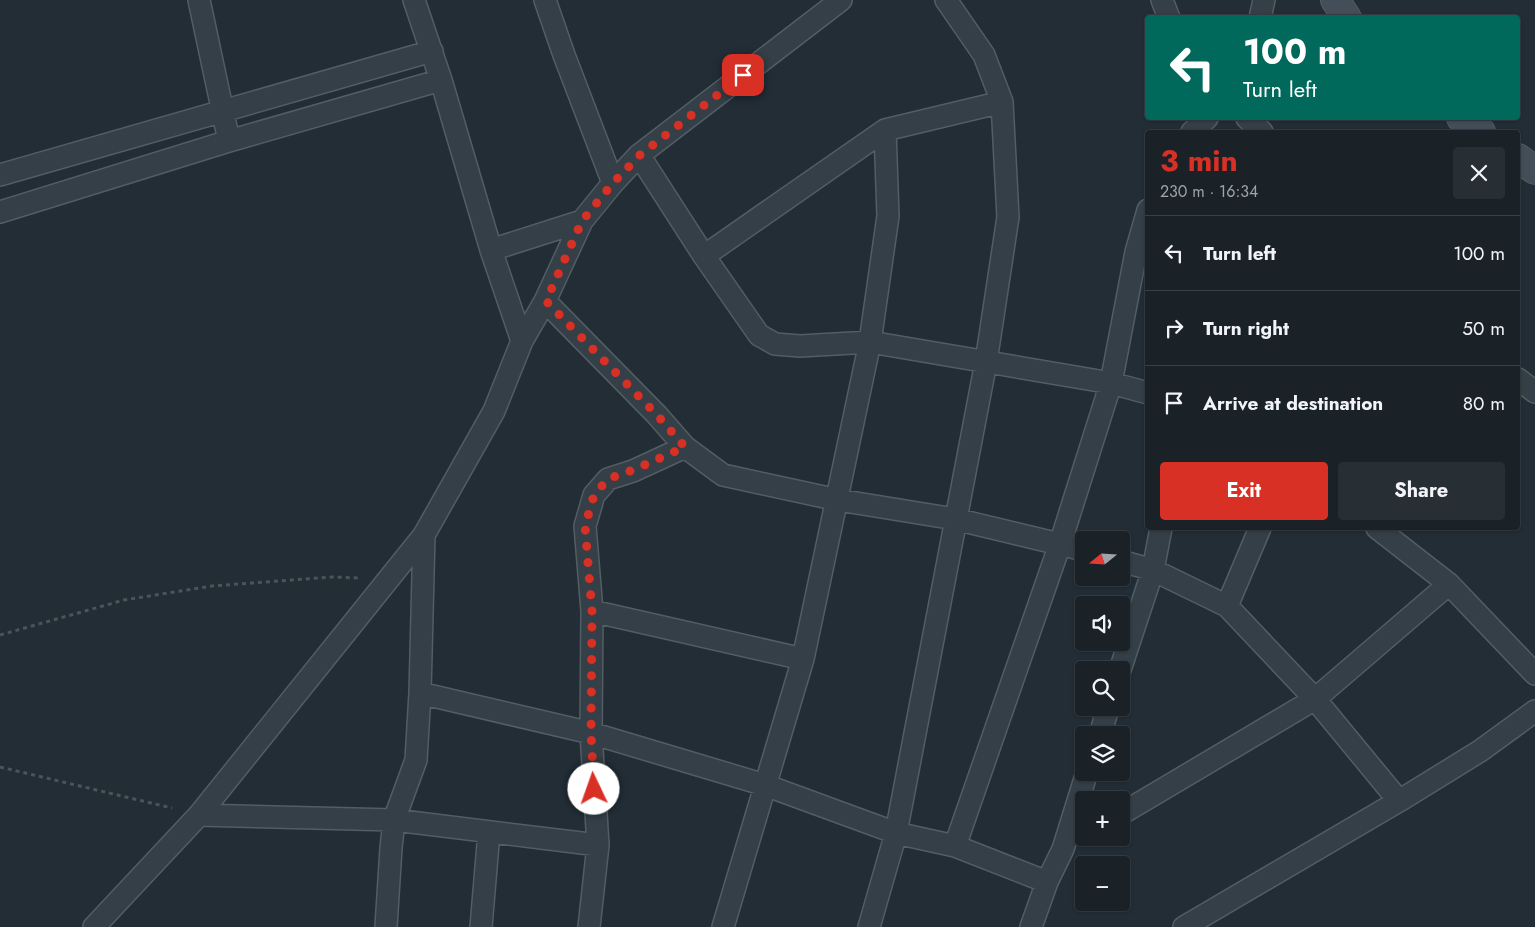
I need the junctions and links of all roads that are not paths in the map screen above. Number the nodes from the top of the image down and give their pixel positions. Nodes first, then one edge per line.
1 (199, 0) edge
2 (414, 0) edge
3 (545, 0) edge
4 (841, 0) edge
5 (946, 0) edge
6 (1162, 0) edge
7 (1264, 0) edge
8 (1335, 0) edge
9 (1168, 15) edge
10 (1261, 15) edge
11 (1345, 15) edge
12 (432, 51) junction
13 (441, 80) junction
14 (1002, 102) junction
15 (222, 112) junction
16 (1205, 120) edge
17 (1249, 120) edge
18 (1465, 120) edge
19 (885, 130) junction
20 (1194, 130) edge
21 (1260, 130) edge
22 (1478, 130) edge
23 (230, 141) junction
24 (640, 155) junction
25 (1520, 159) edge
26 (1535, 170) edge
27 (0, 175) edge
28 (613, 183) junction
29 (0, 212) edge
30 (1145, 220) edge
31 (582, 221) junction
32 (491, 250) junction
33 (704, 256) junction
34 (546, 301) junction
35 (522, 341) junction
36 (870, 342) junction
37 (986, 362) junction
38 (1520, 381) edge
39 (1111, 383) junction
40 (1535, 392) edge
41 (1145, 393) edge
42 (685, 447) junction
43 (838, 500) junction
44 (955, 519) junction
45 (1161, 530) edge
46 (1259, 530) edge
47 (1380, 530) edge
48 (424, 535) junction
49 (1060, 544) junction
50 (1075, 548) edge
51 (1130, 564) edge
52 (1152, 570) junction
53 (1449, 584) junction
54 (1227, 606) junction
55 (592, 611) junction
56 (803, 659) junction
57 (1123, 661) edge
58 (1535, 674) edge
59 (420, 693) junction
60 (1314, 699) junction
61 (1535, 711) edge
62 (591, 733) junction
63 (1085, 781) edge
64 (765, 785) junction
65 (1399, 801) junction
66 (1130, 809) edge
67 (199, 815) junction
68 (394, 820) junction
69 (489, 832) junction
70 (896, 833) junction
71 (1075, 842) edge
72 (598, 845) junction
73 (955, 846) junction
74 (1063, 849) junction
75 (1047, 882) junction
76 (94, 927) edge
77 (386, 927) edge
78 (481, 927) edge
79 (589, 927) edge
80 (723, 927) edge
81 (869, 927) edge
82 (1031, 927) edge
83 (1184, 927) edge

1 - 15 street
2 - 12 street
3 - 28 street
4 - 24 street
5 - 14 street
6 - 9 street
7 - 10 street
8 - 11 street
12 - 13 street
12 - 15 street
13 - 23 street
13 - 32 street
14 - 19 street
14 - 37 street
15 - 23 street
15 - 27 street
16 - 20 street
17 - 21 street
18 - 22 street
19 - 33 street
19 - 36 street
23 - 29 street
24 - 28 street
24 - 33 street
25 - 26 street
28 - 31 street
30 - 39 street
31 - 32 street
31 - 34 street
32 - 35 street
33 - 36 street
34 - 35 street
34 - 42 street
35 - 48 street
36 - 37 street
36 - 43 street
37 - 39 street
37 - 44 street
38 - 40 street
39 - 41 street
39 - 49 street
42 - 43 street
42 - 55 street
43 - 44 street
43 - 56 street
44 - 49 street
44 - 70 street
45 - 52 street
46 - 54 street
47 - 53 street
48 - 59 street
48 - 67 street
49 - 50 street
49 - 73 street
51 - 52 street
52 - 54 street
52 - 57 street
53 - 58 street
53 - 60 street
54 - 60 street
55 - 56 street
55 - 62 street
56 - 64 street
59 - 62 street
59 - 68 street
60 - 65 street
60 - 66 street
61 - 65 street
62 - 64 street
62 - 72 street
63 - 74 street
64 - 70 street
64 - 80 street
65 - 83 street
67 - 68 street
67 - 76 street
68 - 69 street
68 - 77 street
69 - 72 street
69 - 78 street
70 - 73 street
70 - 81 street
71 - 74 street
72 - 79 street
73 - 75 street
74 - 75 street
75 - 82 street

